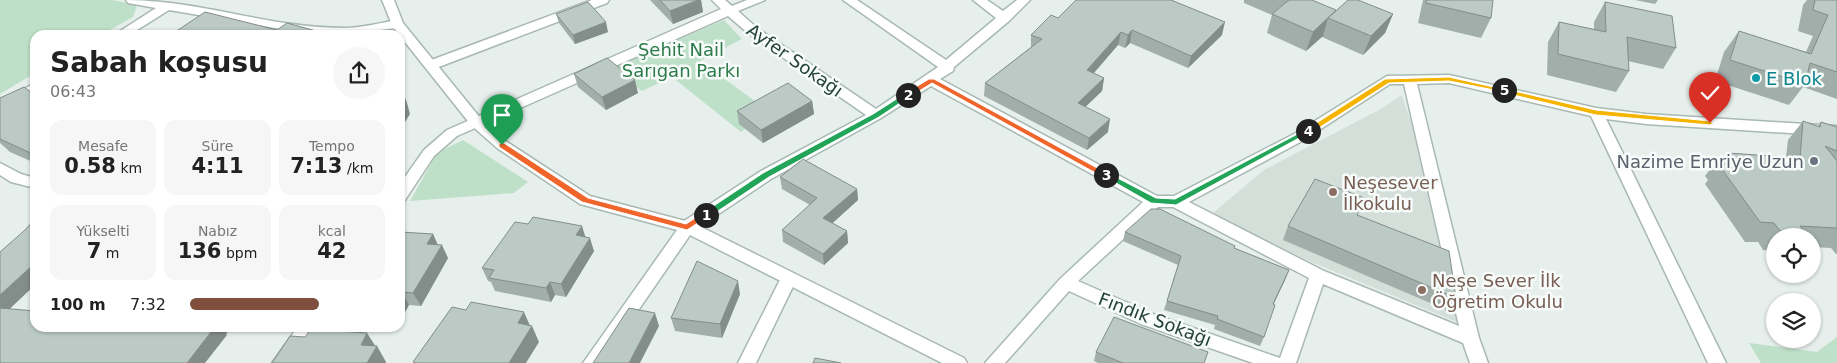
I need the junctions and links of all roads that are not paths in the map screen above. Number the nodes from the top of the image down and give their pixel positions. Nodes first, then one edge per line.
1 (132, 0) edge
2 (388, 0) edge
3 (603, 0) edge
4 (718, 0) edge
5 (759, 0) edge
6 (850, 0) edge
7 (979, 0) edge
8 (1024, 0) edge
9 (169, 5) junction
10 (728, 11) junction
11 (1005, 18) junction
12 (397, 24) junction
13 (128, 30) edge
14 (326, 30) edge
15 (358, 30) edge
16 (387, 30) edge
17 (402, 30) edge
18 (405, 34) edge
19 (431, 65) junction
20 (948, 68) junction
21 (931, 80) junction
22 (1410, 81) junction
23 (30, 90) edge
24 (0, 108) edge
25 (1596, 112) junction
26 (876, 116) junction
27 (476, 122) junction
28 (1837, 131) edge
29 (0, 168) edge
30 (30, 182) edge
31 (405, 189) edge
32 (1154, 201) junction
33 (1176, 202) junction
34 (687, 227) junction
35 (1318, 275) junction
36 (790, 278) junction
37 (1066, 283) junction
38 (303, 332) edge
39 (1470, 338) junction
40 (281, 363) edge
41 (592, 363) edge
42 (747, 363) edge
43 (958, 363) edge
44 (994, 363) edge
45 (1274, 363) edge
46 (1288, 363) edge
47 (1479, 363) edge
48 (1717, 363) edge

1 - 9 street
2 - 12 street
3 - 19 street
4 - 10 street, Ayfer Sokağı
5 - 10 street
6 - 20 street
7 - 11 street
8 - 11 street
9 - 13 street
9 - 14 street
10 - 26 street, Ayfer Sokağı
10 - 27 street
11 - 20 street
12 - 15 street
12 - 16 street
12 - 17 street
18 - 19 street
19 - 27 street
20 - 21 street
21 - 26 street
21 - 32 street
22 - 25 street
22 - 33 street
22 - 39 street
23 - 24 street
25 - 28 street
25 - 48 street
26 - 34 street
27 - 31 street
27 - 34 street
29 - 30 street
32 - 33 street
32 - 37 street
33 - 35 street
34 - 36 street
34 - 41 street
35 - 39 street
35 - 46 street
36 - 42 street
36 - 43 street
37 - 44 street
37 - 45 street, Fındık Sokağı
38 - 40 street
39 - 47 street

